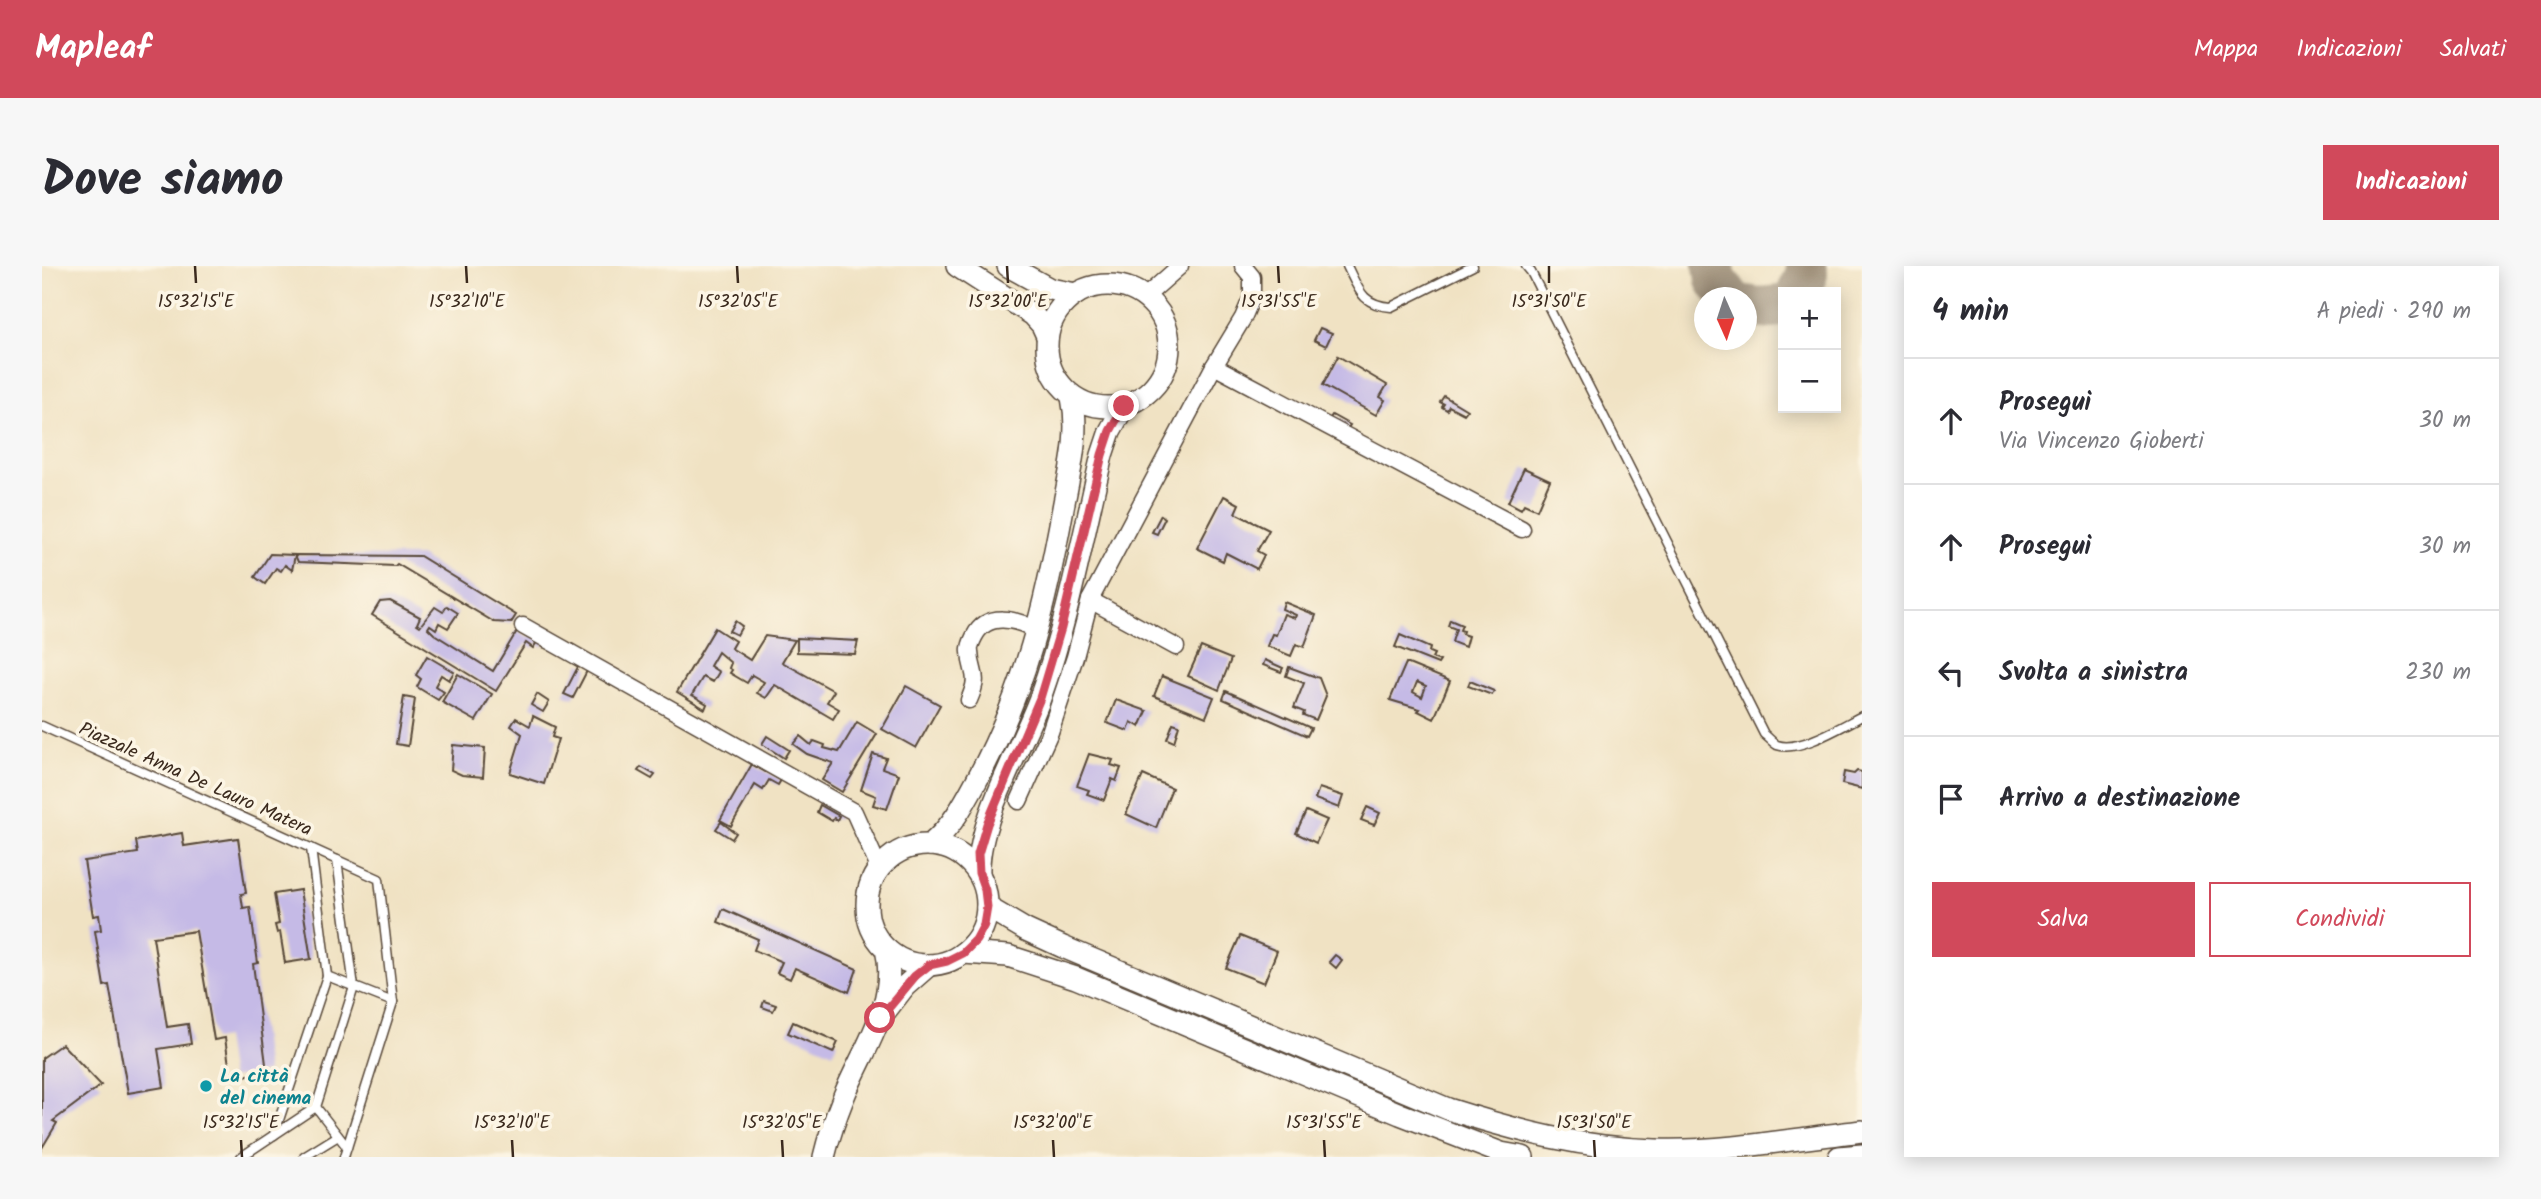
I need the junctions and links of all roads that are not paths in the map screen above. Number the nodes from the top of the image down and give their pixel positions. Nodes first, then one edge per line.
1 (957, 266) edge
2 (1008, 266) edge
3 (1180, 266) edge
4 (1243, 266) edge
5 (1348, 266) edge
6 (1473, 266) edge
7 (1526, 266) edge
8 (1076, 294) junction
9 (1145, 297) junction
10 (1047, 336) junction
11 (1214, 366) junction
12 (1072, 397) junction
13 (1124, 406) junction
14 (1522, 529) dead end
15 (1090, 600) junction
16 (523, 626) dead end
17 (1036, 630) junction
18 (1176, 647) dead end
19 (970, 700) dead end
20 (1862, 716) edge
21 (42, 726) edge
22 (1019, 801) dead end
23 (930, 845) junction
24 (311, 848) junction
25 (337, 860) junction
26 (879, 868) junction
27 (979, 873) junction
28 (987, 907) junction
29 (886, 949) junction
30 (963, 953) junction
31 (929, 965) junction
32 (327, 976) junction
33 (354, 987) junction
34 (393, 1002) junction
35 (880, 1018) junction
36 (287, 1095) junction
37 (316, 1107) junction
38 (1862, 1131) edge
39 (274, 1135) junction
40 (338, 1136) junction
41 (347, 1147) junction
42 (1862, 1154) edge
43 (241, 1157) edge
44 (304, 1157) edge
45 (344, 1157) edge
46 (824, 1157) edge
47 (1523, 1157) edge
48 (1839, 1157) edge

1 - 10 main road
2 - 8 main road
3 - 9 street
4 - 11 street
5 - 6 lane
7 - 20 lane
8 - 9 main road
8 - 10 main road
9 - 13 main road
10 - 12 main road
11 - 14 street
11 - 15 street
12 - 13 main road
12 - 17 main road
13 - 27 main road
15 - 18 street
15 - 22 street
16 - 26 street
17 - 19 street
17 - 23 main road
21 - 24 lane, Piazzale Anna De Lauro Matera
23 - 26 main road
23 - 27 main road
24 - 25 lane, Piazzale Anna De Lauro Matera
24 - 32 lane
25 - 33 lane
25 - 34 lane, Piazzale Anna De Lauro Matera
26 - 29 main road
27 - 28 main road
28 - 30 main road
28 - 38 main road
29 - 31 main road
29 - 35 main road
30 - 31 main road
30 - 47 main road
31 - 35 main road
32 - 33 lane
32 - 36 lane
33 - 34 lane
33 - 37 lane
34 - 41 lane, Piazzale Anna De Lauro Matera
35 - 46 main road
36 - 37 lane
36 - 39 lane
37 - 39 lane
37 - 40 lane
39 - 43 lane
40 - 41 lane
40 - 44 lane
41 - 45 lane, Piazzale Anna De Lauro Matera
42 - 48 main road

